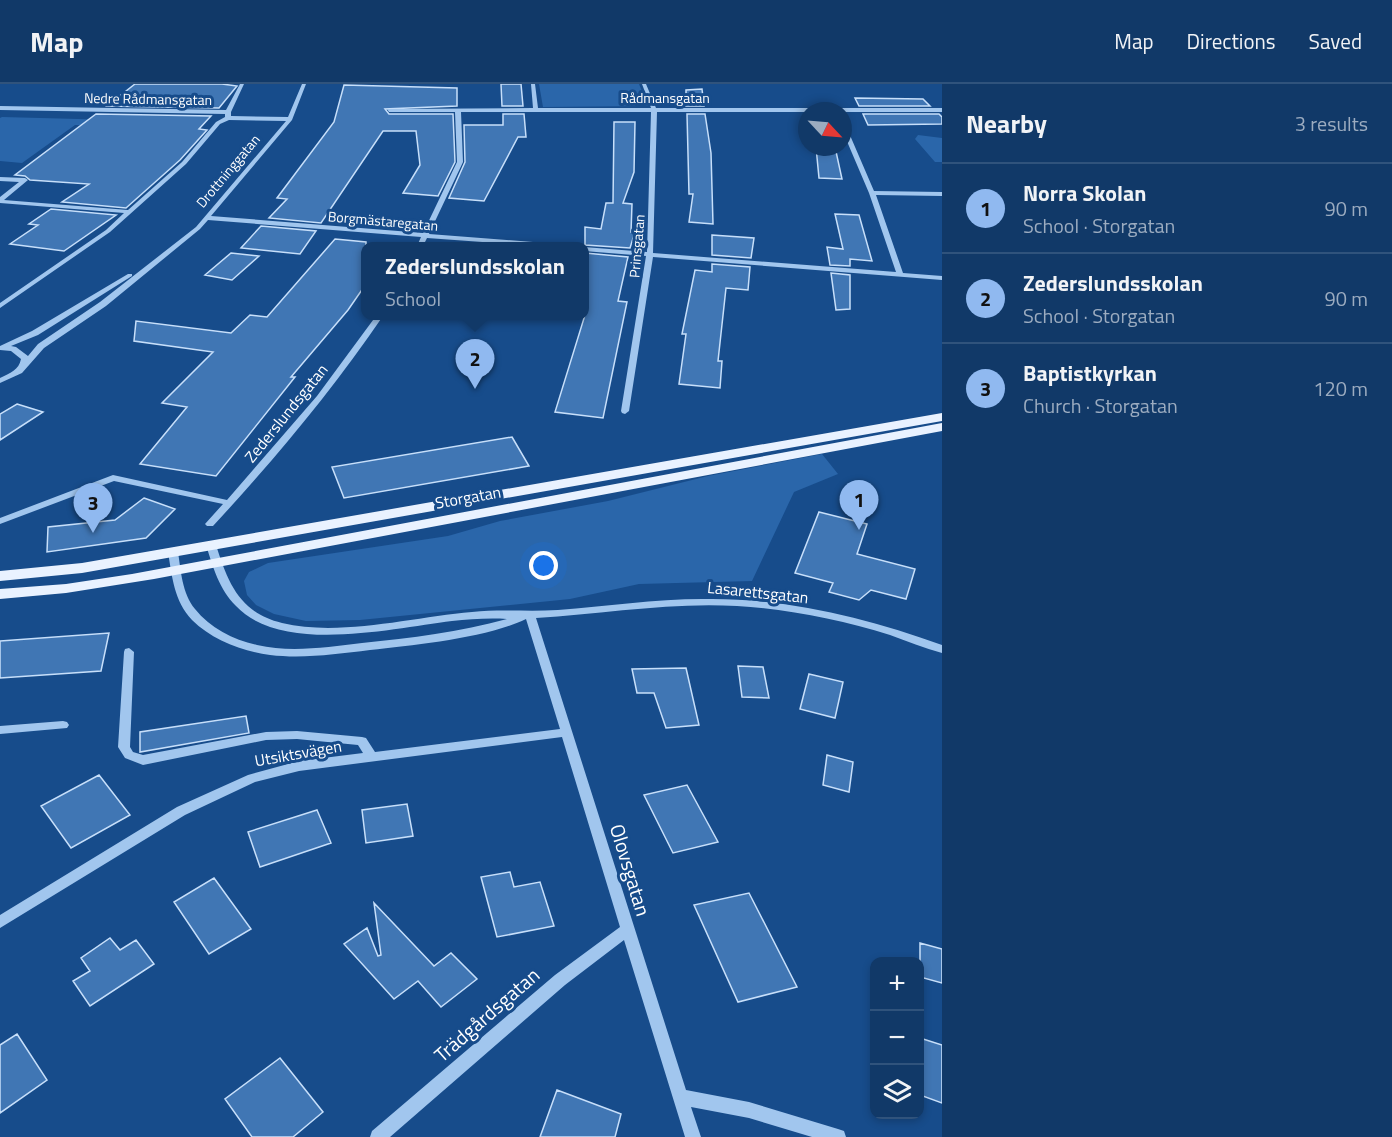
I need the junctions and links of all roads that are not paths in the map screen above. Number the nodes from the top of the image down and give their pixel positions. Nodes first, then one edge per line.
1 (242, 84) edge
2 (304, 84) edge
3 (533, 84) edge
4 (644, 84) edge
5 (0, 108) edge
6 (388, 110) dead end
7 (459, 110) junction
8 (537, 110) junction
9 (654, 110) junction
10 (798, 110) edge
11 (852, 110) edge
12 (942, 110) edge
13 (228, 115) junction
14 (290, 120) junction
15 (852, 147) edge
16 (0, 179) edge
17 (872, 193) junction
18 (942, 194) edge
19 (0, 200) edge
20 (130, 212) junction
21 (207, 218) junction
22 (426, 236) junction
23 (422, 242) edge
24 (505, 242) edge
25 (589, 249) edge
26 (651, 254) junction
27 (154, 261) junction
28 (900, 274) junction
29 (942, 278) edge
30 (0, 306) edge
31 (375, 320) edge
32 (1, 348) edge
33 (24, 364) junction
34 (0, 381) edge
35 (625, 411) dead end
36 (942, 417) edge
37 (942, 427) edge
38 (230, 503) junction
39 (0, 521) edge
40 (210, 524) dead end
41 (211, 545) junction
42 (173, 552) junction
43 (217, 563) junction
44 (176, 570) junction
45 (0, 576) edge
46 (0, 594) edge
47 (530, 615) junction
48 (942, 649) edge
49 (129, 652) dead end
50 (63, 725) dead end
51 (0, 730) edge
52 (567, 732) junction
53 (372, 757) junction
54 (0, 922) edge
55 (628, 929) junction
56 (681, 1097) junction
57 (378, 1137) edge
58 (693, 1137) edge
59 (838, 1137) edge

1 - 13 street
2 - 14 street, Drottninggatan
3 - 8 street
4 - 9 street, Prinsgatan
5 - 13 street, Nedre Rådmansgatan
6 - 7 street, Rådmansgatan
7 - 8 street, Rådmansgatan
7 - 22 street
8 - 9 street, Rådmansgatan
9 - 10 street, Rådmansgatan
9 - 26 street, Prinsgatan
11 - 12 street, Rådmansgatan
13 - 14 street, Nedre Rådmansgatan
13 - 20 street
14 - 21 street, Drottninggatan
15 - 17 street
16 - 19 street
17 - 18 street
17 - 28 street
19 - 20 street
20 - 30 street
21 - 22 street, Borgmästaregatan
21 - 27 street, Drottninggatan
22 - 23 street
22 - 24 street, Borgmästaregatan
25 - 26 street
26 - 28 street
26 - 35 street, Prinsgatan
27 - 32 street, Drottninggatan
27 - 33 street, Drottninggatan
28 - 29 street
31 - 38 street, Zederslundsgatan
32 - 33 street
33 - 34 street, Drottninggatan
36 - 41 main road, Storgatan
37 - 43 main road, Storgatan
38 - 39 street
38 - 40 street, Zederslundsgatan
41 - 42 main road, Storgatan
41 - 43 street, Lasarettsgatan
42 - 44 street, Lasarettsgatan
42 - 45 main road, Storgatan
43 - 44 main road, Storgatan
43 - 47 street, Lasarettsgatan
44 - 46 main road, Storgatan
44 - 47 street, Lasarettsgatan
47 - 48 street, Lasarettsgatan
47 - 52 street, Olovsgatan
49 - 53 street
50 - 51 street
52 - 53 street, Utsiktsvägen
52 - 55 street, Olovsgatan
53 - 54 street, Utsiktsvägen
55 - 56 street, Olovsgatan
55 - 57 street, Trädgårdsgatan
56 - 58 street, Olovsgatan
56 - 59 street

